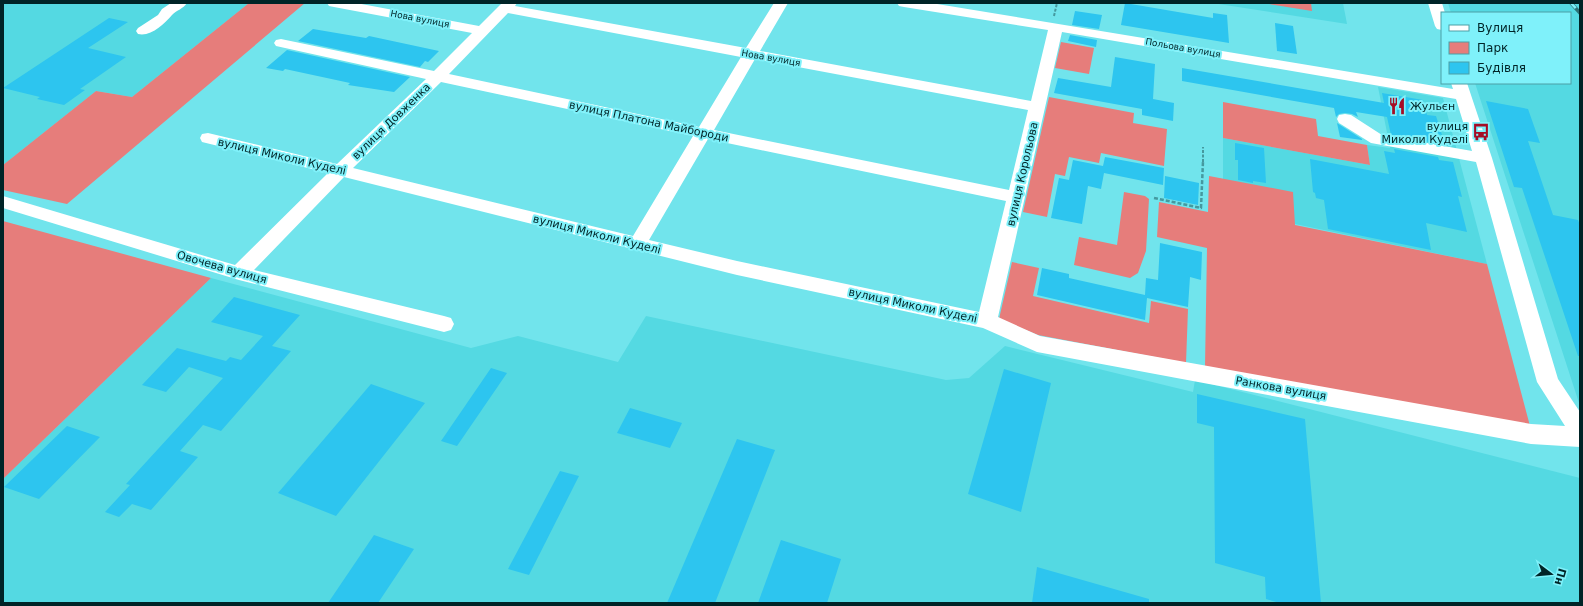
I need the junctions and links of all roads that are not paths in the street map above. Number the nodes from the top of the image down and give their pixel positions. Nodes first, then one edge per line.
1 (180, 3) edge
2 (334, 3) edge
3 (781, 3) edge
4 (904, 3) edge
5 (1435, 3) edge
6 (507, 5) edge
7 (1441, 23) edge
8 (1056, 27) junction
9 (482, 30) junction
10 (143, 31) dead end
11 (281, 43) dead end
12 (751, 54) junction
13 (438, 76) junction
14 (1461, 89) edge
15 (1037, 107) junction
16 (1344, 119) dead end
17 (704, 133) junction
18 (208, 138) dead end
19 (1483, 158) junction
20 (341, 170) junction
21 (1016, 197) junction
22 (3, 202) edge
23 (638, 244) junction
24 (238, 273) junction
25 (987, 321) junction
26 (444, 324) dead end
27 (1580, 427) edge
28 (1580, 437) edge

1 - 10 street
2 - 9 street, Нова вулиця
3 - 12 street
4 - 8 street, Польова вулиця
5 - 7 street
6 - 9 street, вулиця Довженка
6 - 12 street, Нова вулиця
8 - 14 street, Польова вулиця
8 - 15 street, вулиця Корольова
9 - 13 street, вулиця Довженка
11 - 13 street, вулиця Платона Майбороди
12 - 15 street, Нова вулиця
12 - 17 street
13 - 17 street, вулиця Платона Майбороди
13 - 20 street, вулиця Довженка
14 - 19 street
15 - 21 street, вулиця Корольова
16 - 19 street
17 - 21 street, вулиця Платона Майбороди
17 - 23 street
18 - 20 street, вулиця Миколи Куделі
19 - 27 street
20 - 23 street, вулиця Миколи Куделі
20 - 24 street, вулиця Довженка
21 - 25 street, вулиця Корольова
22 - 24 street, Овочева вулиця
23 - 25 street, вулиця Миколи Куделі
24 - 26 street, Овочева вулиця
25 - 28 street, Ранкова вулиця

